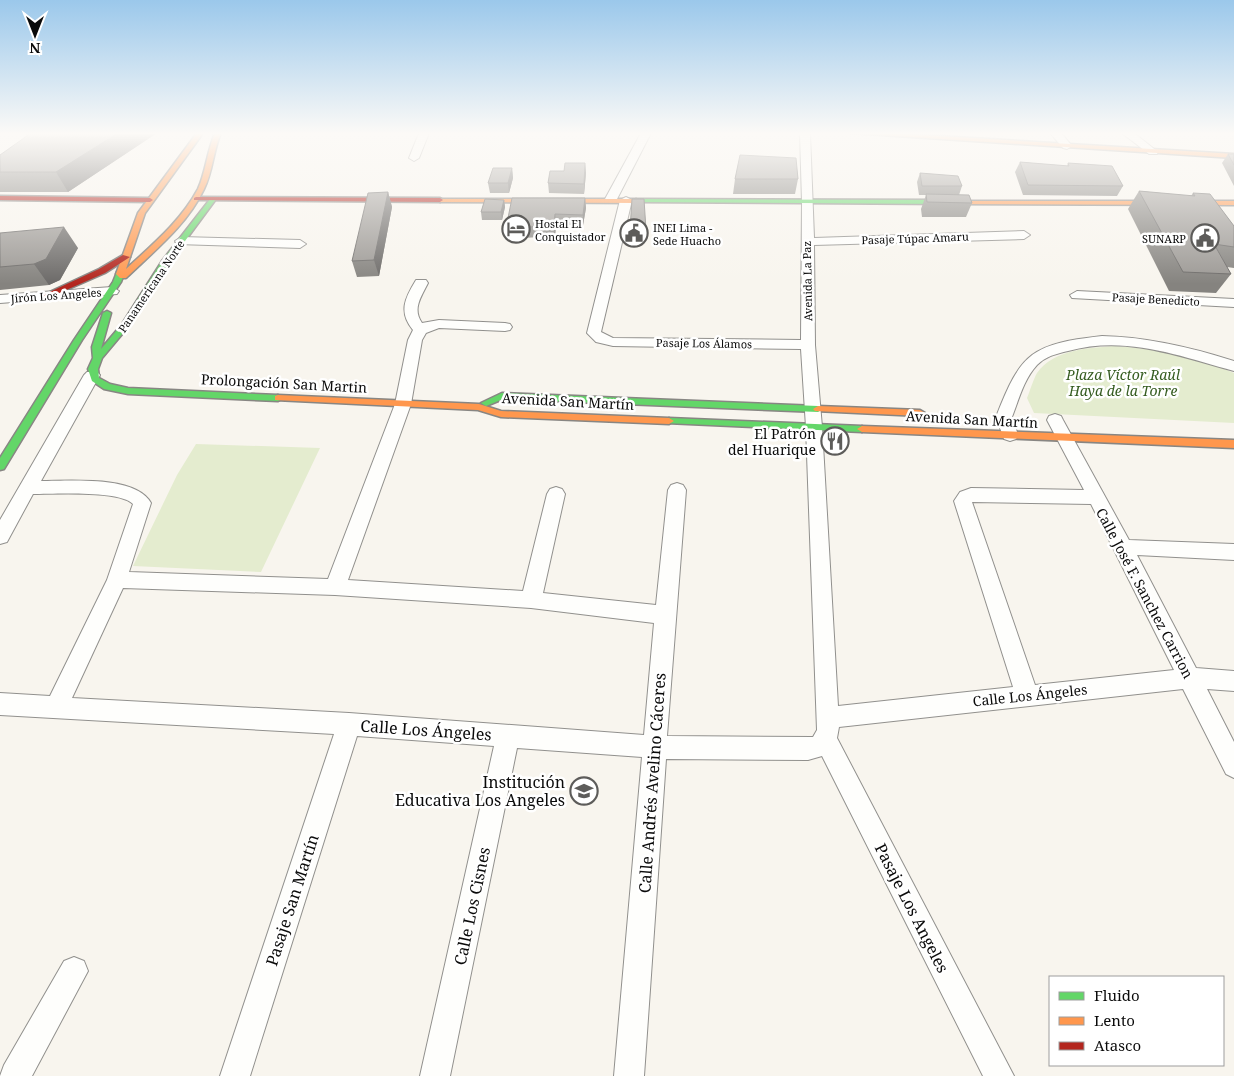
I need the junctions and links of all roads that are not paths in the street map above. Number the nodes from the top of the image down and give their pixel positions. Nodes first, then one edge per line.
1 (163, 183) edge
2 (620, 183) edge
3 (807, 183) edge
4 (191, 184) joint
5 (159, 188) junction
6 (0, 198) edge
7 (195, 199) junction
8 (213, 199) junction
9 (612, 199) junction
10 (150, 200) junction
11 (626, 200) junction
12 (808, 202) junction
13 (1234, 203) edge
14 (185, 212) junction
15 (142, 213) junction
16 (1024, 235) dead end
17 (181, 241) junction
18 (807, 242) junction
19 (300, 244) dead end
20 (126, 256) junction
21 (421, 283) dead end
22 (112, 290) junction
23 (1077, 295) dead end
24 (44, 296) junction
25 (0, 299) edge
26 (1234, 303) edge
27 (506, 327) dead end
28 (420, 330) junction
29 (808, 345) junction
30 (1234, 366) edge
31 (95, 367) junction
32 (403, 404) junction
33 (479, 407) junction
34 (928, 414) dead end
35 (813, 418) junction
36 (1057, 425) junction
37 (1010, 435) junction
38 (1234, 444) edge
39 (0, 466) edge
40 (29, 488) junction
41 (677, 490) dead end
42 (556, 494) dead end
43 (1095, 497) junction
44 (0, 537) edge
45 (1123, 547) junction
46 (1234, 552) edge
47 (117, 580) junction
48 (335, 587) junction
49 (531, 600) junction
50 (665, 615) junction
51 (1190, 678) junction
52 (1234, 681) edge
53 (1027, 695) junction
54 (0, 704) edge
55 (56, 708) junction
56 (349, 724) junction
57 (827, 729) junction
58 (508, 737) junction
59 (656, 747) junction
60 (1234, 766) edge
61 (74, 971) dead end
62 (16, 1076) edge
63 (235, 1076) edge
64 (435, 1076) edge
65 (629, 1076) edge
66 (1000, 1076) edge

1 - 5 main road
2 - 9 street
3 - 12 street, Avenida La Paz
4 - 5 main road
4 - 7 main road
5 - 10 main road
6 - 10 main road
7 - 8 main road
7 - 14 main road
8 - 9 main road
8 - 17 main road, Panamericana Norte
9 - 11 main road
10 - 15 main road
11 - 12 main road
11 - 29 street, Pasaje Los Álamos
12 - 13 main road
12 - 18 street, Avenida La Paz
14 - 15 main road
14 - 22 main road
15 - 20 main road
16 - 18 street, Pasaje Túpac Amaru
17 - 19 street
17 - 31 main road, Panamericana Norte
18 - 29 street, Avenida La Paz
20 - 22 main road
20 - 24 main road
21 - 28 street
22 - 24 street, Jirón Los Angeles
22 - 31 main road
22 - 39 main road
23 - 26 street, Pasaje Benedicto
24 - 25 street, Jirón Los Angeles
27 - 28 street
28 - 32 street
29 - 35 street, Avenida La Paz
30 - 37 street
31 - 32 main road, Prolongación San Martin
31 - 40 street
32 - 33 main road, Prolongación San Martin
32 - 48 street
33 - 35 main road, Avenida San Martín
33 - 35 main road, Avenida San Martín
34 - 35 main road, Avenida San Martín
35 - 37 main road, Avenida San Martín
35 - 57 street
36 - 37 main road, Avenida San Martín
36 - 38 main road, Avenida San Martín
36 - 43 street, Calle José F. Sanchez Carrion
40 - 44 street
40 - 47 street
41 - 50 street, Calle Andrés Avelino Cáceres
42 - 49 street
43 - 45 street, Calle José F. Sanchez Carrion
43 - 53 street
45 - 46 street
45 - 51 street, Calle José F. Sanchez Carrion
47 - 48 street
47 - 55 street
48 - 49 street
49 - 50 street
50 - 59 street, Calle Andrés Avelino Cáceres
51 - 52 street, Calle Los Ángeles
51 - 53 street, Calle Los Ángeles
51 - 60 street, Calle José F. Sanchez Carrion
53 - 57 street, Calle Los Ángeles
54 - 55 street, Calle Los Ángeles
55 - 56 street, Calle Los Ángeles
56 - 58 street, Calle Los Ángeles
56 - 63 street, Pasaje San Martín
57 - 59 street, Calle Los Ángeles
57 - 66 street, Pasaje Los Angeles
58 - 59 street, Calle Los Ángeles
58 - 64 street, Calle Los Cisnes
59 - 65 street, Calle Andrés Avelino Cáceres
61 - 62 street

